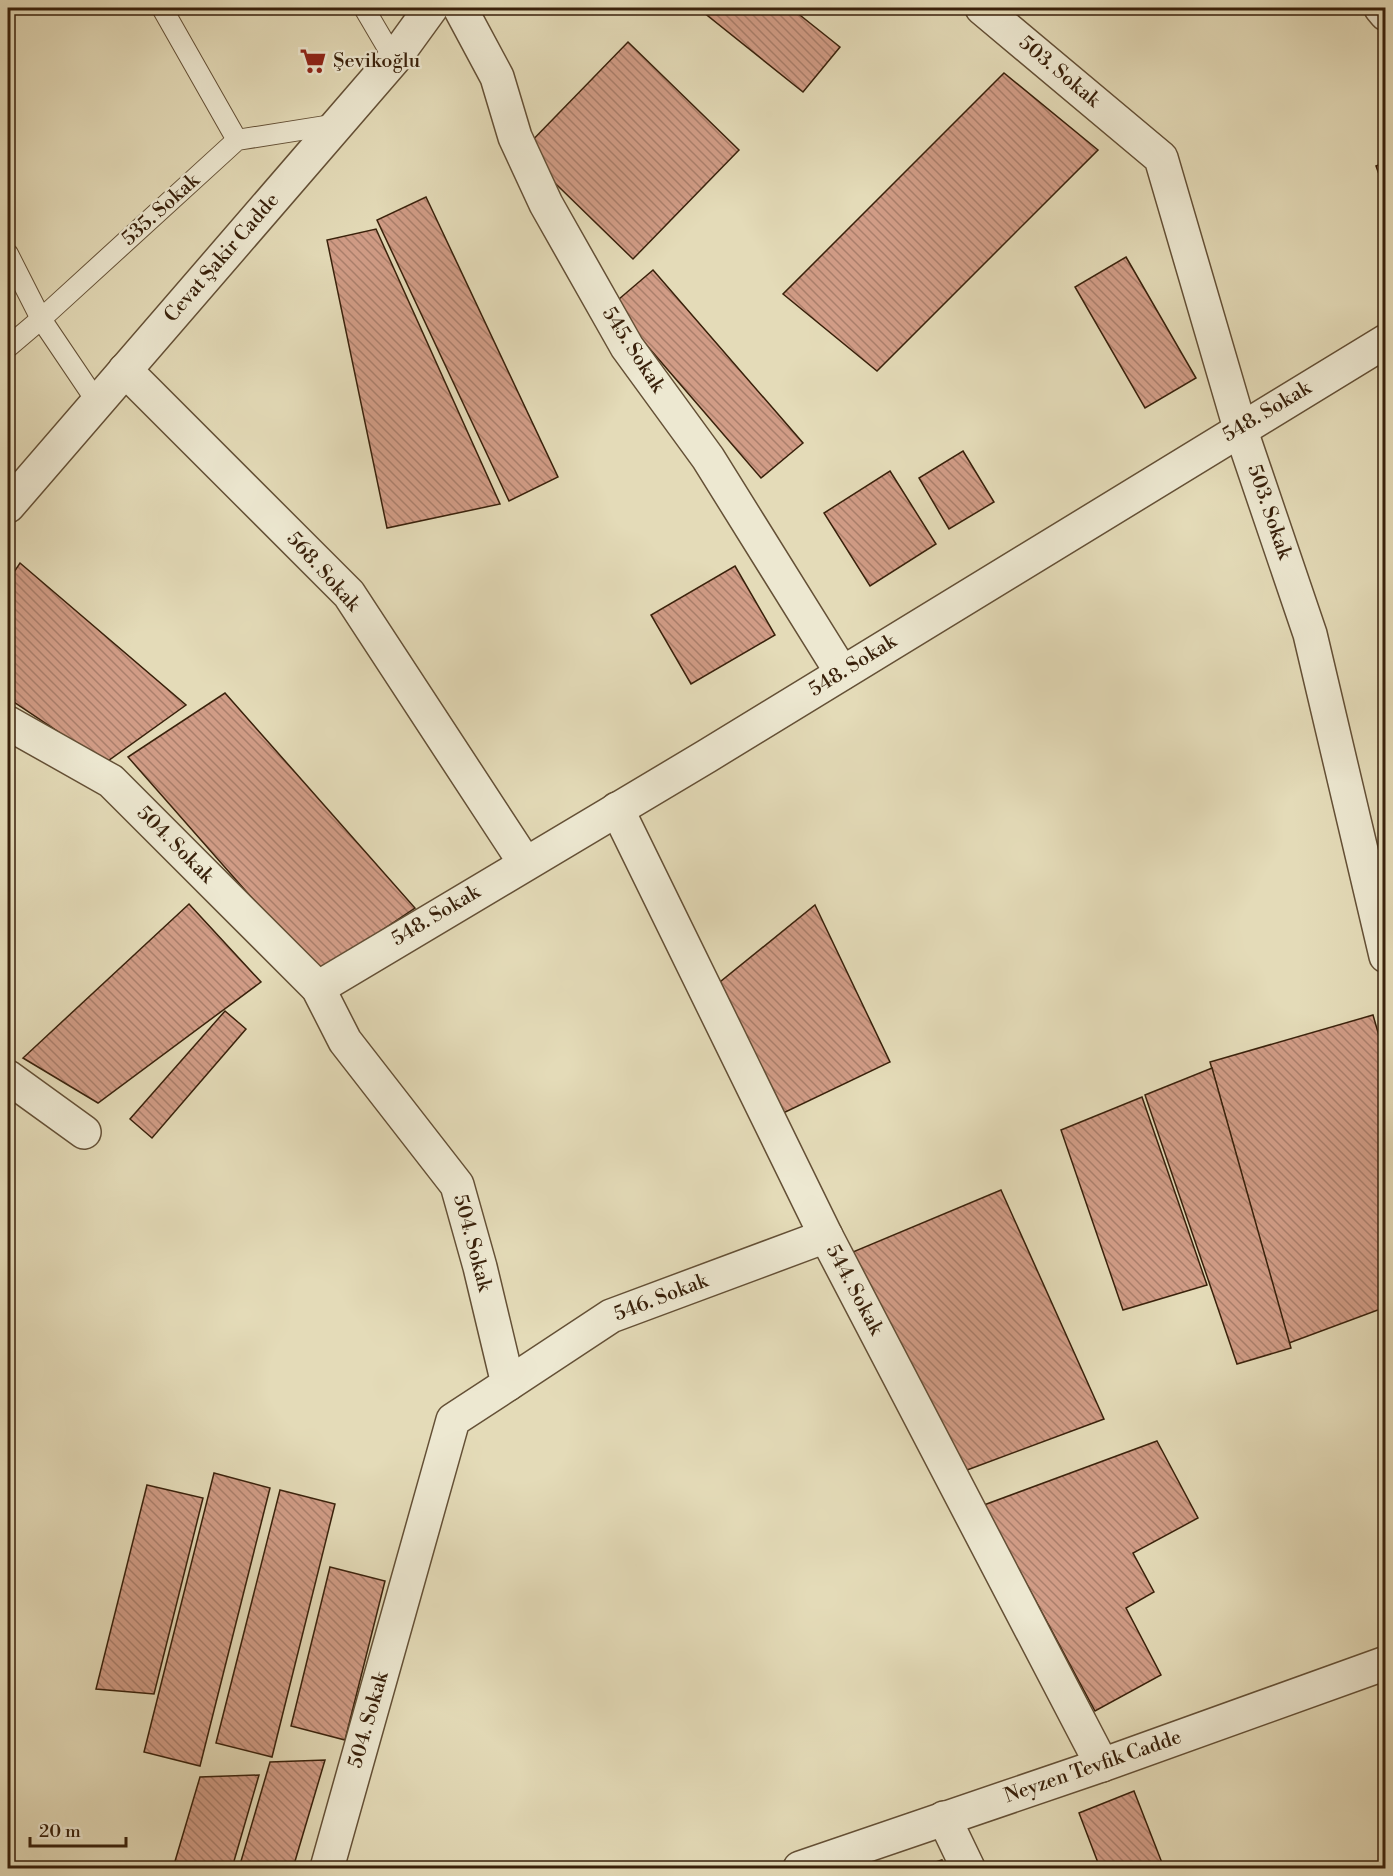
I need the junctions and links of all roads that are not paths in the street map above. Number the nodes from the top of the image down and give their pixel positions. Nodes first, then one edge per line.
1 (162, 8) edge
2 (364, 8) edge
3 (431, 8) edge
4 (460, 8) edge
5 (982, 8) edge
6 (1381, 8) edge
7 (1386, 14) edge
8 (394, 59) junction
9 (338, 124) junction
10 (237, 140) junction
11 (8, 254) edge
12 (41, 319) junction
13 (1386, 340) edge
14 (8, 347) edge
15 (125, 370) junction
16 (97, 402) junction
17 (1240, 428) junction
18 (8, 506) edge
19 (842, 673) junction
20 (8, 723) edge
21 (617, 809) junction
22 (525, 863) junction
23 (1386, 956) edge
24 (318, 988) junction
25 (8, 1077) edge
26 (84, 1132) dead end
27 (826, 1236) junction
28 (508, 1384) junction
29 (1386, 1663) edge
30 (1102, 1765) junction
31 (944, 1818) junction
32 (327, 1869) edge
33 (800, 1869) edge
34 (968, 1869) edge

1 - 10 lane
2 - 8 lane
3 - 8 street, Cevat Şakir Cadde
4 - 19 street, 545. Sokak
5 - 17 street, 503. Sokak
6 - 7 street
8 - 9 street, Cevat Şakir Cadde
9 - 10 lane
9 - 15 street, Cevat Şakir Cadde
10 - 12 lane, 535. Sokak
11 - 12 lane
12 - 14 lane, 535. Sokak
12 - 16 lane
13 - 17 street, 548. Sokak
15 - 16 street, Cevat Şakir Cadde
15 - 22 street, 568. Sokak
16 - 18 street, Cevat Şakir Cadde
17 - 19 street, 548. Sokak
17 - 23 street, 503. Sokak
19 - 21 street, 548. Sokak
20 - 24 street, 504. Sokak
21 - 22 street, 548. Sokak
21 - 27 street, 544. Sokak
22 - 24 street, 548. Sokak
24 - 28 street, 504. Sokak
25 - 26 street
27 - 28 street, 546. Sokak
27 - 30 street, 544. Sokak
28 - 32 street, 504. Sokak
29 - 30 street, Neyzen Tevfik Cadde
30 - 31 street, Neyzen Tevfik Cadde
31 - 33 street, Neyzen Tevfik Cadde
31 - 34 street

